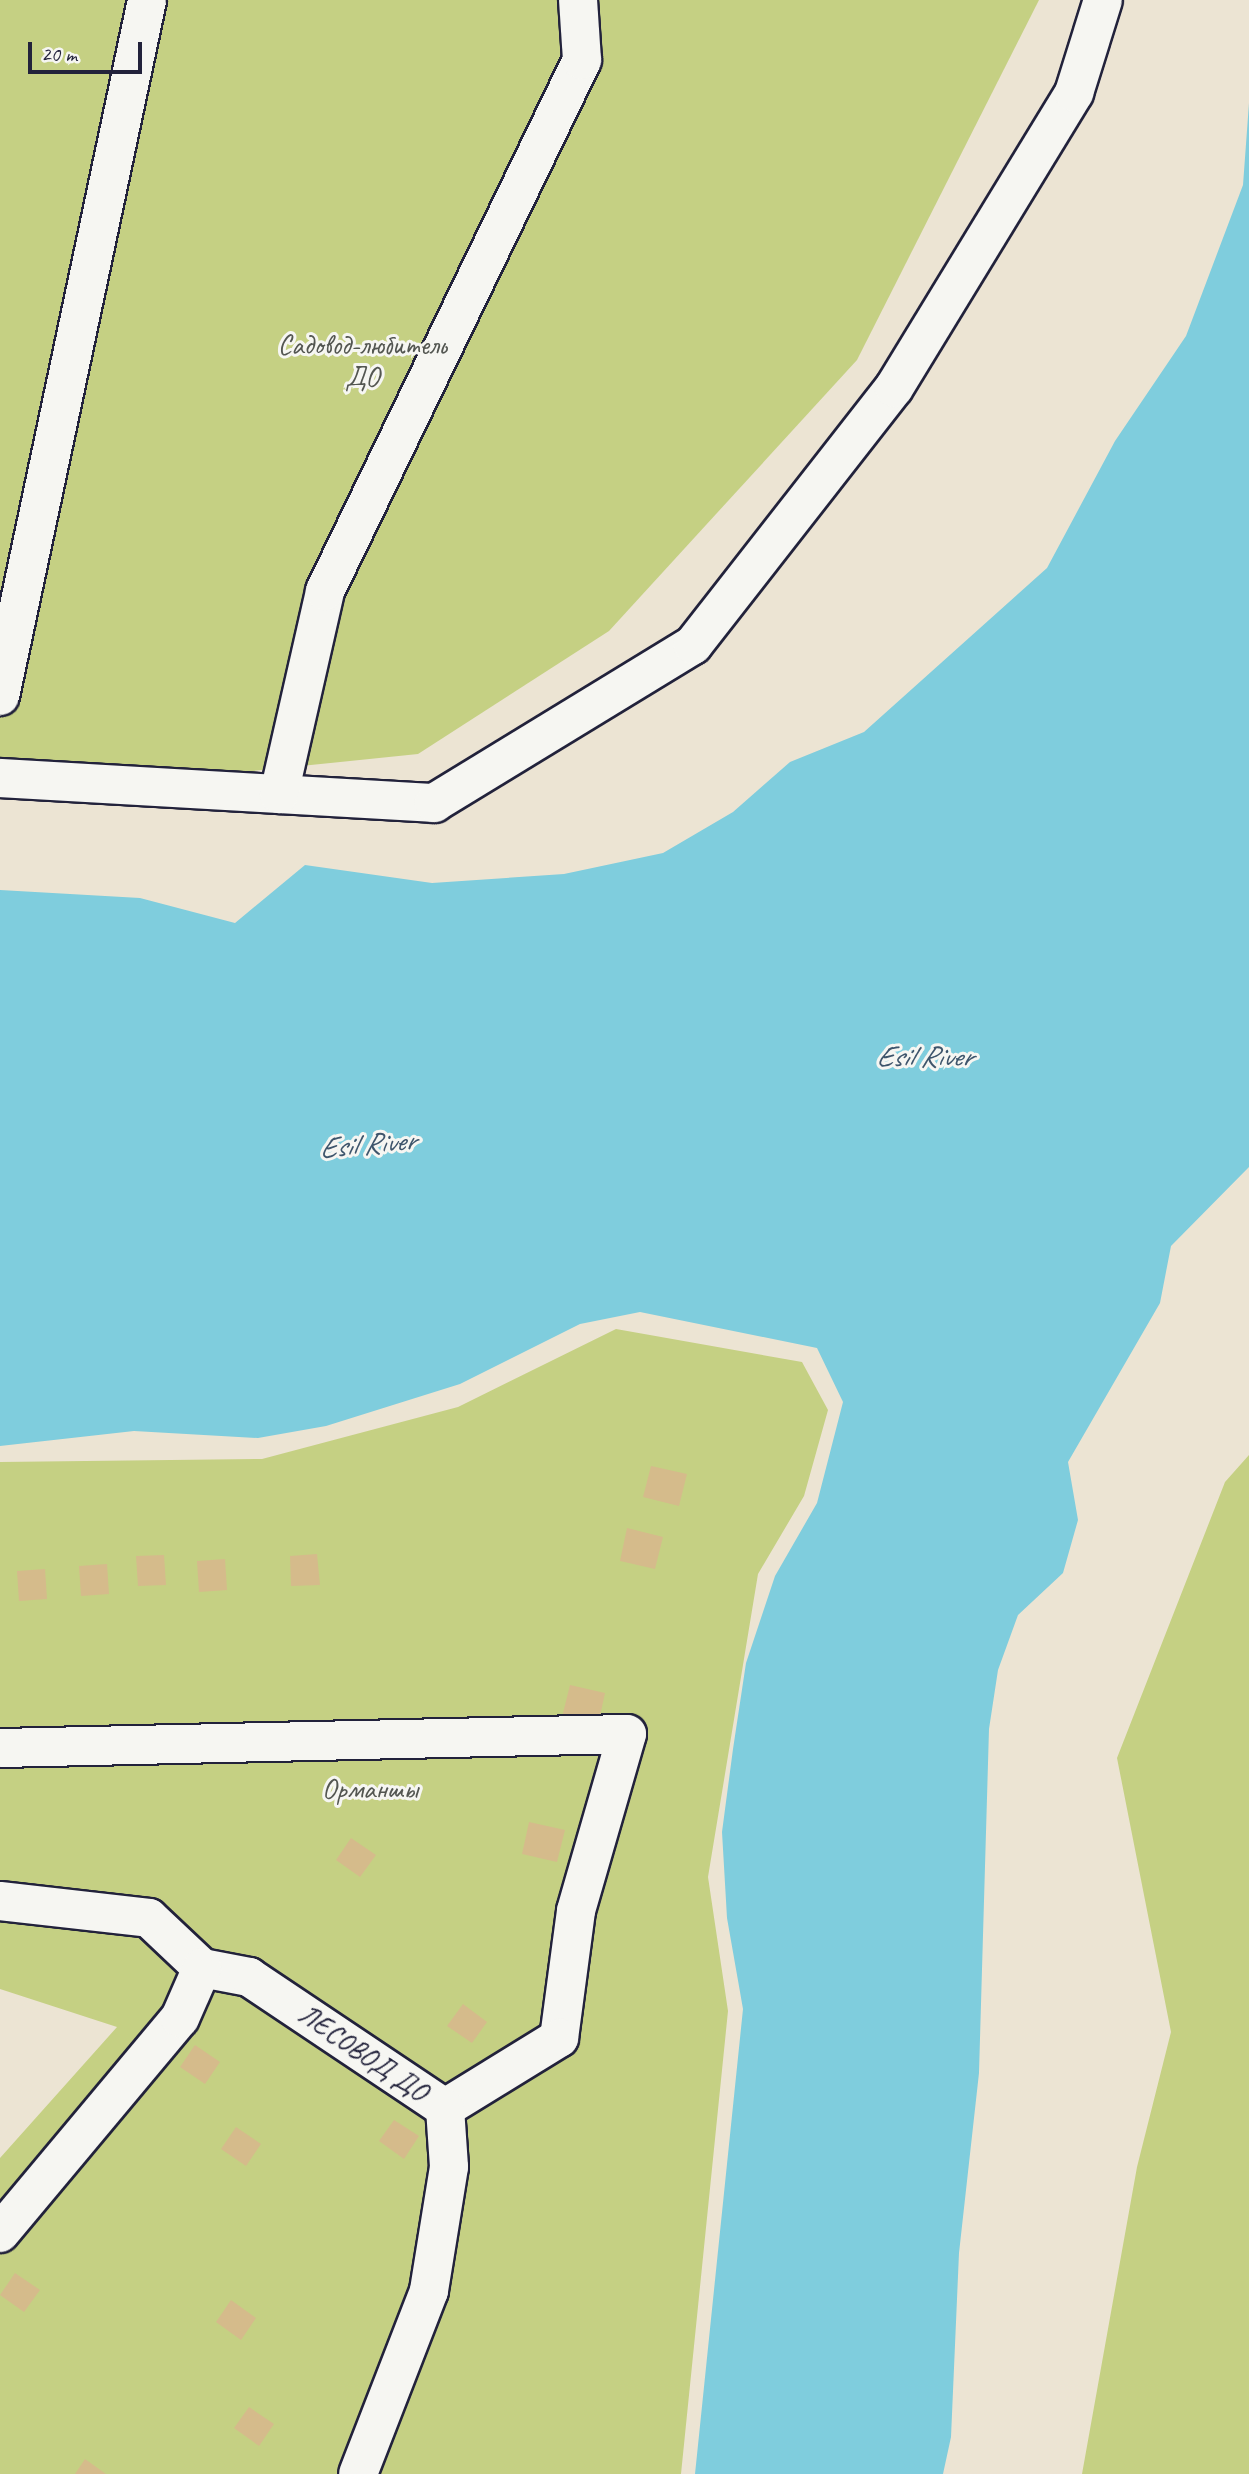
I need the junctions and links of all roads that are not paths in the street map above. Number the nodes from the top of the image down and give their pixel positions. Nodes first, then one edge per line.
1 (147, 0) edge
2 (578, 0) edge
3 (1104, 0) edge
4 (0, 696) edge
5 (0, 778) edge
6 (279, 794) junction
7 (0, 1748) edge
8 (0, 1902) edge
9 (202, 1968) junction
10 (445, 2108) junction
11 (0, 2233) edge
12 (358, 2474) edge

1 - 4 street
2 - 6 street
3 - 6 street
5 - 6 street
7 - 10 street
8 - 9 street
9 - 10 street, ЛЕСОВОД ДО
9 - 11 street
10 - 12 street, ЛЕСОВОД ДО

